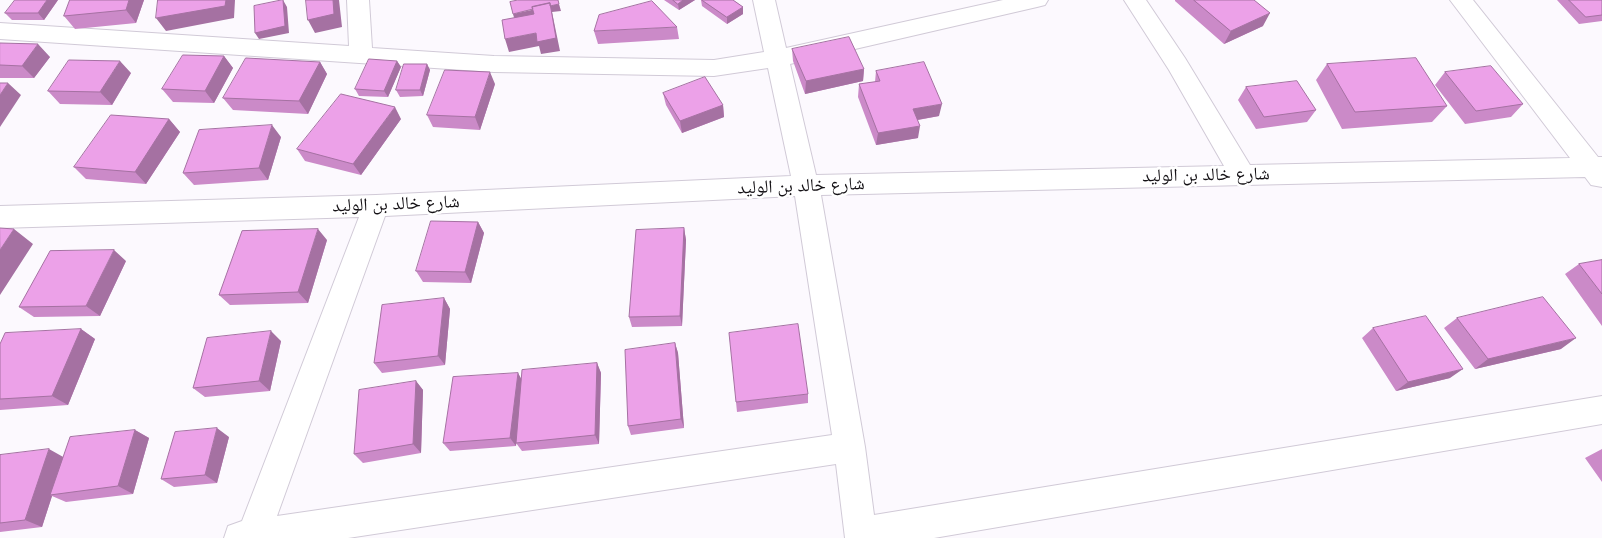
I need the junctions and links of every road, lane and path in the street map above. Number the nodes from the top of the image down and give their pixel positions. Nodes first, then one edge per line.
1 (358, 0) edge
2 (764, 0) edge
3 (1037, 0) edge
4 (1135, 0) edge
5 (1462, 0) edge
6 (0, 31) edge
7 (361, 56) junction
8 (778, 58) junction
9 (1599, 172) edge
10 (1242, 174) junction
11 (806, 185) junction
12 (376, 206) junction
13 (0, 217) edge
14 (1602, 410) edge
15 (849, 447) junction
16 (861, 536) edge
17 (246, 537) edge

1 - 7 street
2 - 8 street
3 - 8 street
4 - 10 street
5 - 9 street
6 - 7 street
7 - 8 street
8 - 11 street
9 - 10 street, شارع خالد بن الوليد
10 - 11 street, شارع خالد بن الوليد
11 - 12 street, شارع خالد بن الوليد
11 - 15 street
12 - 13 street, شارع خالد بن الوليد
12 - 17 street
14 - 16 street
15 - 16 street
15 - 17 street

